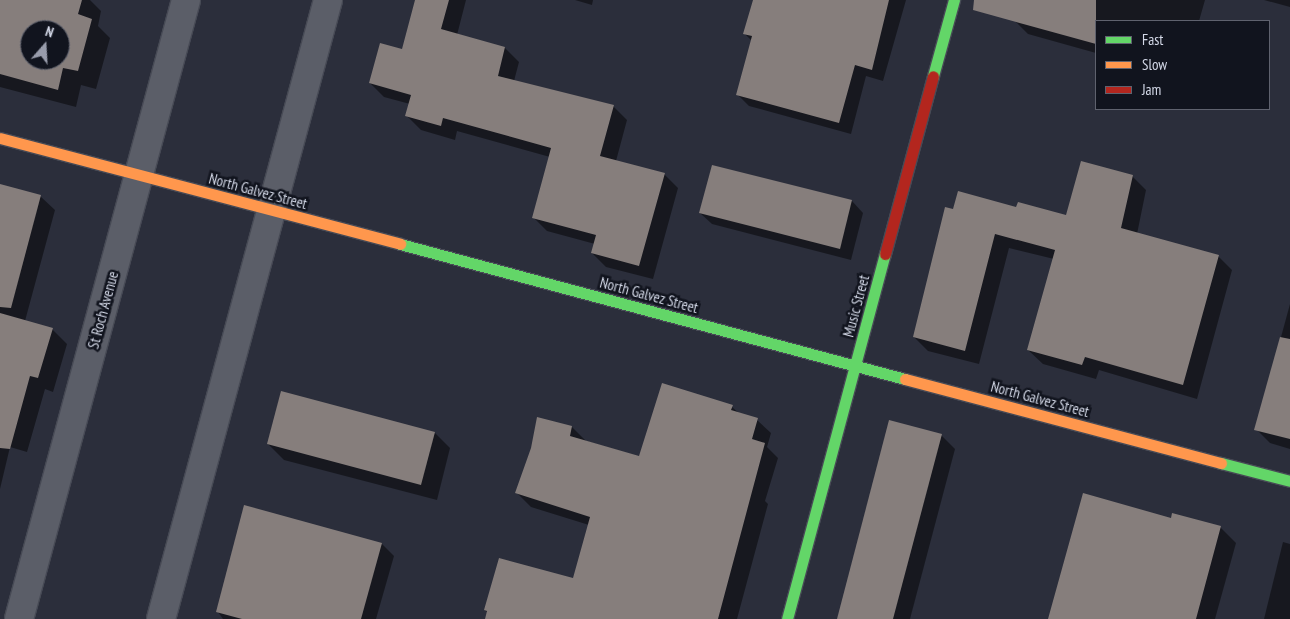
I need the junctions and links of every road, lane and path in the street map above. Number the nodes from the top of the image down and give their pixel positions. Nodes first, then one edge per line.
1 (186, 0) edge
2 (328, 0) edge
3 (954, 0) edge
4 (0, 138) edge
5 (139, 176) junction
6 (271, 210) junction
7 (856, 365) junction
8 (1290, 482) edge
9 (19, 619) edge
10 (161, 619) edge
11 (787, 619) edge

1 - 5 street, St Roch Avenue
2 - 6 street
3 - 7 street, Music Street
4 - 5 street, North Galvez Street
5 - 6 street, North Galvez Street
5 - 9 street, St Roch Avenue
6 - 7 street, North Galvez Street
6 - 10 street
7 - 8 street, North Galvez Street
7 - 11 street, Music Street

